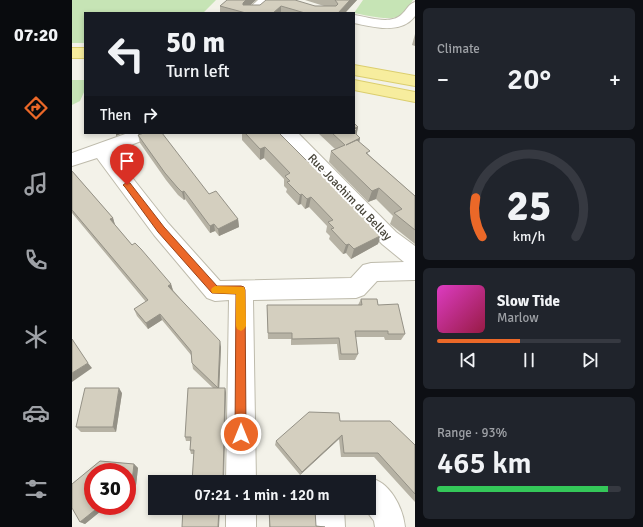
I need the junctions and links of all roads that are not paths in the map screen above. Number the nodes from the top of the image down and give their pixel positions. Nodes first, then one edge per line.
1 (266, 0) edge
2 (415, 6) edge
3 (252, 12) edge
4 (355, 19) edge
5 (72, 53) edge
6 (84, 53) edge
7 (72, 67) edge
8 (84, 67) edge
9 (355, 70) edge
10 (415, 74) edge
11 (392, 76) junction
12 (415, 81) edge
13 (355, 84) edge
14 (415, 97) edge
15 (143, 134) edge
16 (289, 134) edge
17 (100, 149) junction
18 (72, 160) edge
19 (415, 258) edge
20 (415, 271) edge
21 (241, 290) junction
22 (241, 475) edge
23 (376, 499) edge
24 (241, 515) edge
25 (329, 515) edge
26 (241, 527) edge
27 (330, 527) edge
28 (390, 527) edge

1 - 3 street
2 - 4 street
5 - 6 main road
7 - 8 main road
9 - 11 main road
10 - 11 main road
11 - 12 main road
13 - 14 main road
15 - 17 street
16 - 19 street, Rue Joachim du Bellay
17 - 18 street
17 - 21 street
20 - 21 street
21 - 22 street
23 - 28 street
24 - 26 street
25 - 27 street

